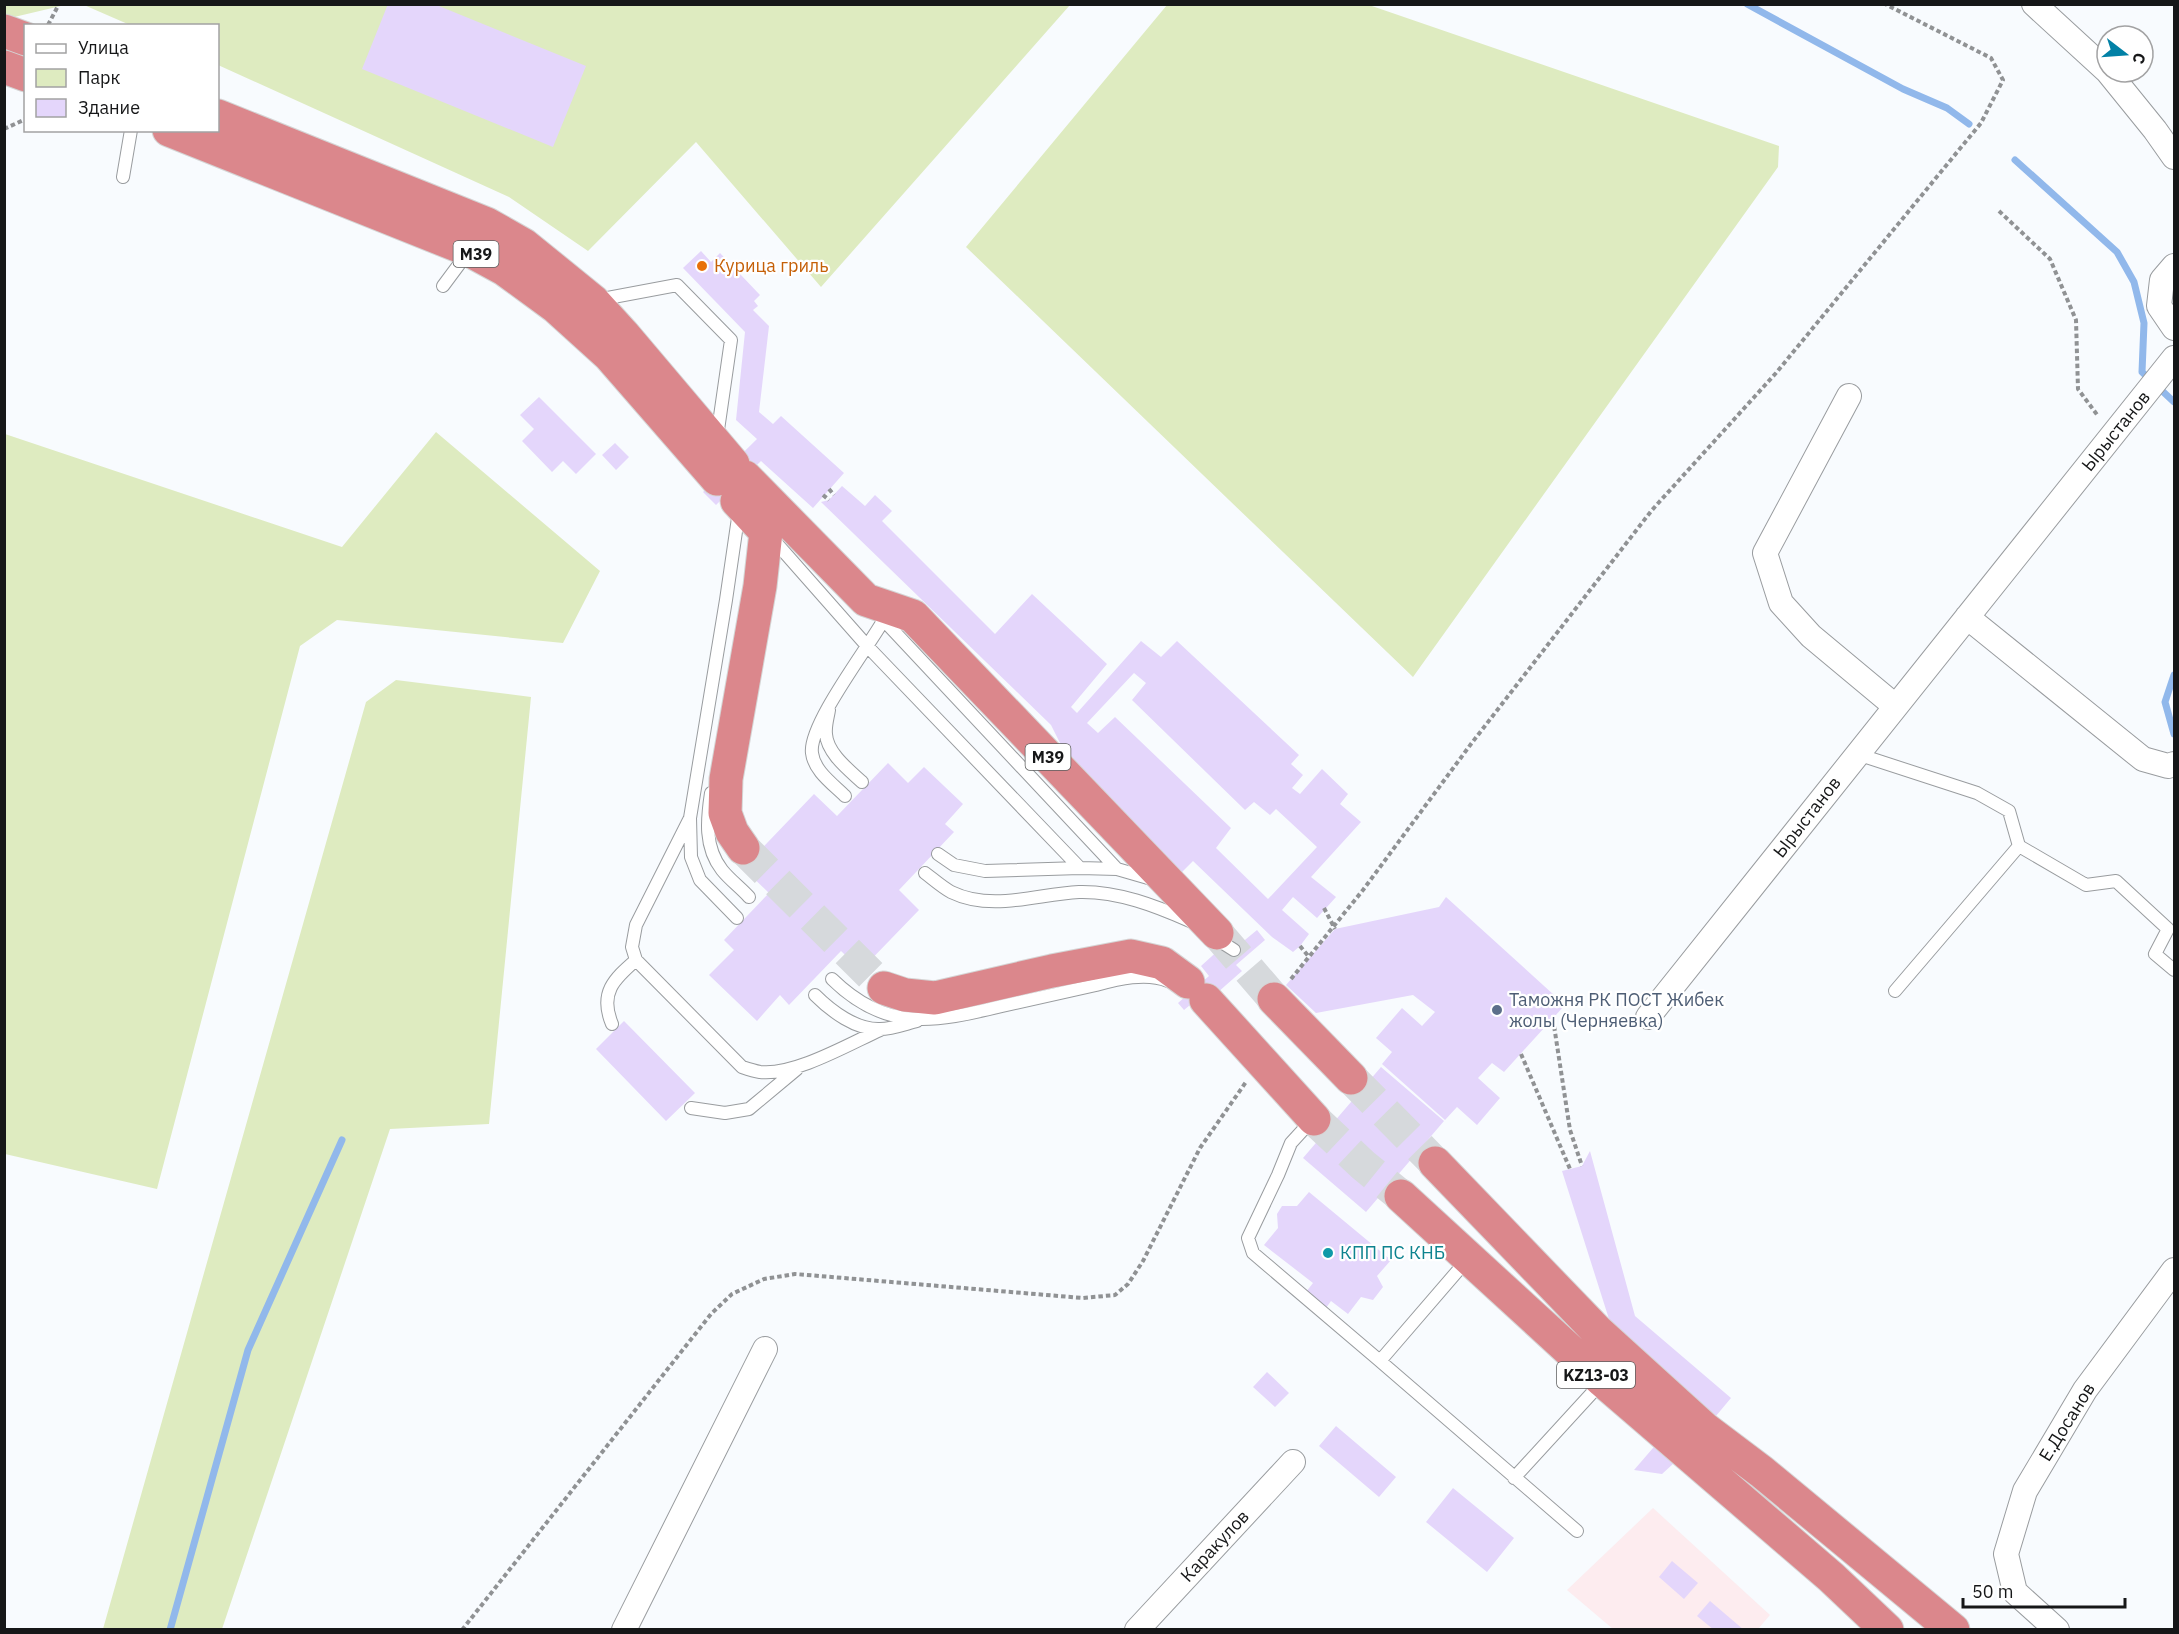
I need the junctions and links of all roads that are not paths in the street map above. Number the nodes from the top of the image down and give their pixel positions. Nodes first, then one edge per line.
1 (2034, 4) edge
2 (4, 31) edge
3 (24, 38) edge
4 (2095, 61) edge
5 (4, 67) edge
6 (24, 74) edge
7 (2117, 84) edge
8 (219, 116) edge
9 (131, 132) edge
10 (174, 132) edge
11 (2175, 157) edge
12 (123, 177) dead end
13 (469, 250) junction
14 (2175, 266) edge
15 (443, 286) dead end
16 (593, 301) junction
17 (2175, 328) edge
18 (2175, 358) edge
19 (1849, 396) dead end
20 (730, 477) junction
21 (766, 532) junction
22 (874, 611) junction
23 (1967, 617) junction
24 (868, 647) junction
25 (829, 705) junction
26 (1895, 706) junction
27 (1857, 754) junction
28 (2175, 764) edge
29 (713, 778) dead end
30 (862, 783) dead end
31 (845, 796) dead end
32 (690, 818) junction
33 (2019, 846) junction
34 (743, 848) tunnel mouth
35 (938, 854) dead end
36 (1080, 868) junction
37 (1117, 869) junction
38 (925, 873) dead end
39 (1170, 884) junction
40 (749, 897) dead end
41 (737, 918) dead end
42 (1226, 942) joint
43 (636, 960) junction
44 (2175, 970) edge
45 (832, 979) dead end
46 (884, 988) tunnel mouth
47 (1197, 991) junction
48 (1896, 991) dead end
49 (815, 995) dead end
50 (1274, 999) tunnel mouth
51 (1648, 1017) dead end
52 (920, 1020) junction
53 (612, 1024) dead end
54 (880, 1029) junction
55 (800, 1066) junction
56 (1351, 1078) tunnel mouth
57 (691, 1108) dead end
58 (1314, 1119) joint
59 (1435, 1163) tunnel mouth
60 (1401, 1196) tunnel mouth
61 (1469, 1257) junction
62 (2175, 1270) edge
63 (765, 1349) dead end
64 (1380, 1361) junction
65 (1603, 1381) junction
66 (1293, 1462) dead end
67 (1514, 1478) junction
68 (1817, 1520) junction
69 (1577, 1531) dead end
70 (1796, 1548) junction
71 (624, 1629) edge
72 (1137, 1629) edge
73 (1887, 1629) edge
74 (1953, 1629) edge
75 (2057, 1629) edge

1 - 4 street
2 - 3 highway
5 - 6 highway
7 - 11 street
8 - 16 highway, M39
9 - 12 lane
10 - 13 highway, M39
13 - 15 lane
13 - 20 highway, M39
14 - 17 street
16 - 20 highway, M39
16 - 20 lane
18 - 23 street, Ырыстанов
19 - 26 street
20 - 21 highway, M39
20 - 22 highway, M39
20 - 32 lane
21 - 24 lane
21 - 34 highway
22 - 24 lane
22 - 37 lane
22 - 39 highway, M39
23 - 26 street, Ырыстанов
23 - 28 street
24 - 25 lane
24 - 36 lane
25 - 30 lane
25 - 31 lane
26 - 27 street, Ырыстанов
27 - 33 lane
27 - 51 street, Ырыстанов
29 - 40 lane
32 - 41 lane
32 - 43 lane
33 - 44 lane
33 - 48 lane
35 - 36 lane
36 - 37 lane
37 - 39 lane
38 - 42 lane
39 - 42 highway, M39
43 - 53 lane
43 - 55 lane
45 - 52 lane
46 - 47 highway
47 - 52 lane
47 - 58 highway
49 - 54 lane
50 - 56 highway
52 - 54 lane
54 - 55 lane
55 - 57 lane
58 - 64 lane
59 - 68 highway, KZ13-03
60 - 61 highway, KZ13-03
61 - 64 lane
61 - 65 highway, KZ13-03
62 - 75 street, Е.Досанов
63 - 71 street
64 - 67 lane
65 - 67 lane
65 - 70 highway, KZ13-03
66 - 72 street, Каракулов
67 - 69 lane
68 - 70 highway
68 - 74 highway, KZ13-03
70 - 73 highway, KZ13-03

